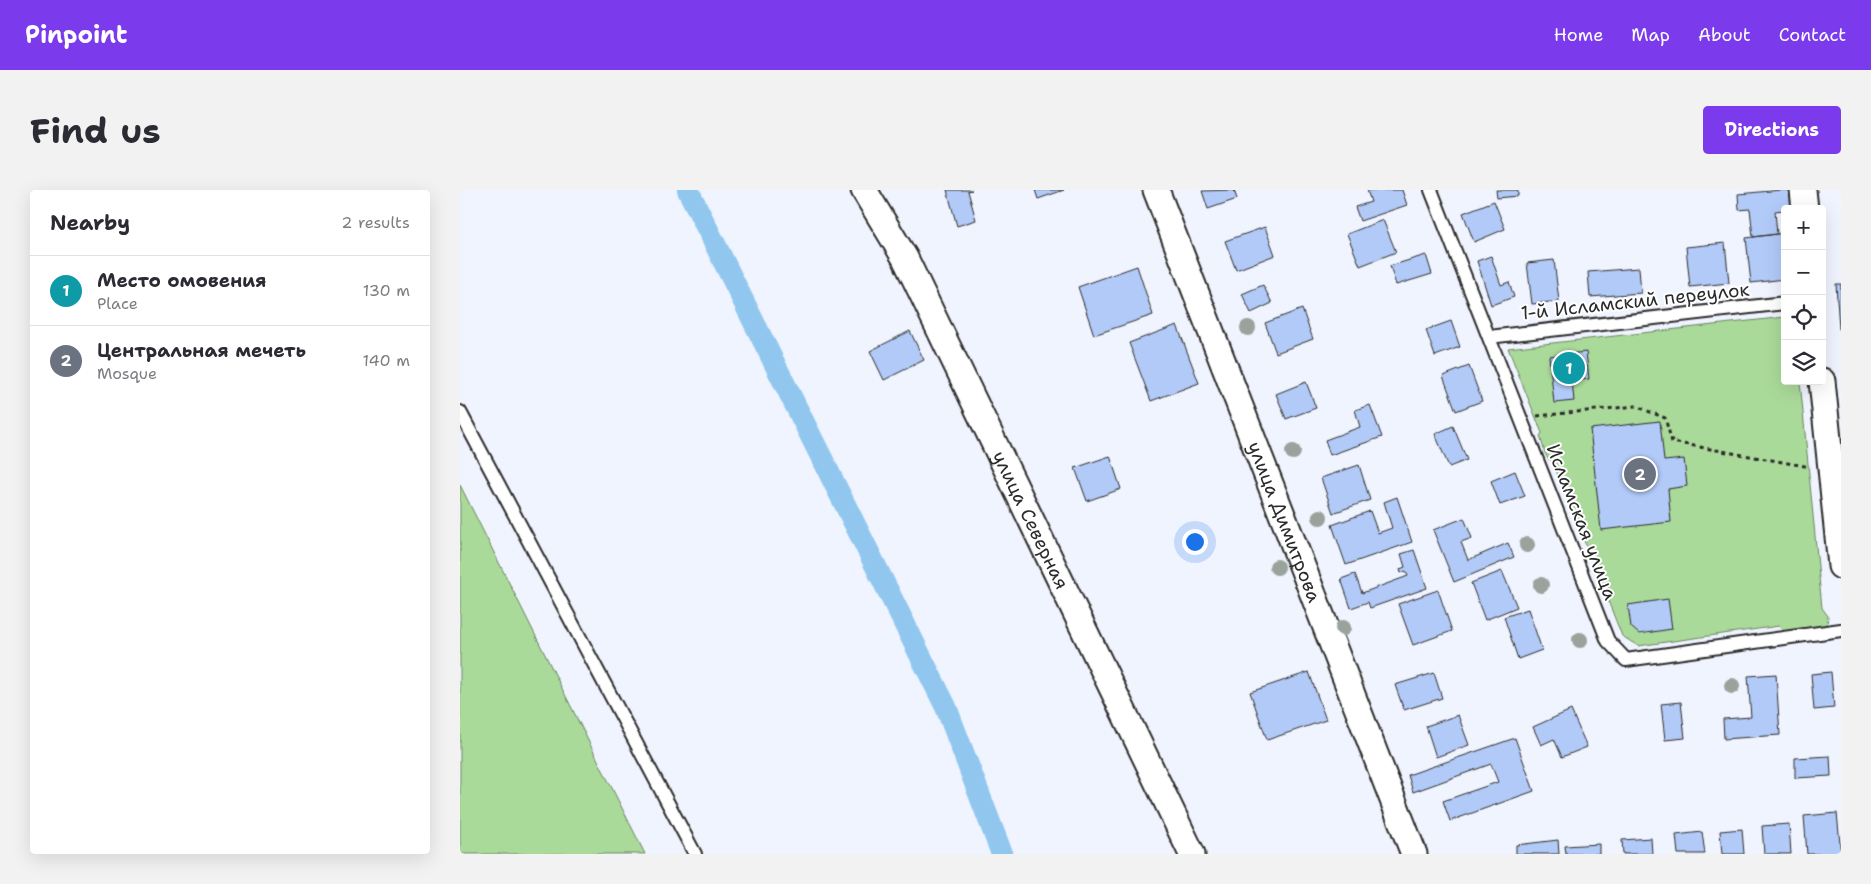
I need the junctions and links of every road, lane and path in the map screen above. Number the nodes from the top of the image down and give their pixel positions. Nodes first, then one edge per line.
1 (864, 190) edge
2 (1156, 190) edge
3 (1431, 190) edge
4 (1803, 190) edge
5 (1805, 205) edge
6 (1781, 303) edge
7 (1489, 337) junction
8 (1823, 385) edge
9 (460, 412) edge
10 (1535, 416) dead end
11 (1836, 468) edge
12 (1841, 566) edge
13 (1841, 630) edge
14 (695, 854) edge
15 (1192, 854) edge
16 (1414, 854) edge

1 - 15 street, улица Северная
2 - 16 street, улица Димитрова
3 - 7 lane, Исламская улица
4 - 5 street
6 - 7 lane, 1-й Исламский переулок
7 - 13 lane, Исламская улица
8 - 11 street
9 - 14 lane
10 - 11 path
11 - 12 street

